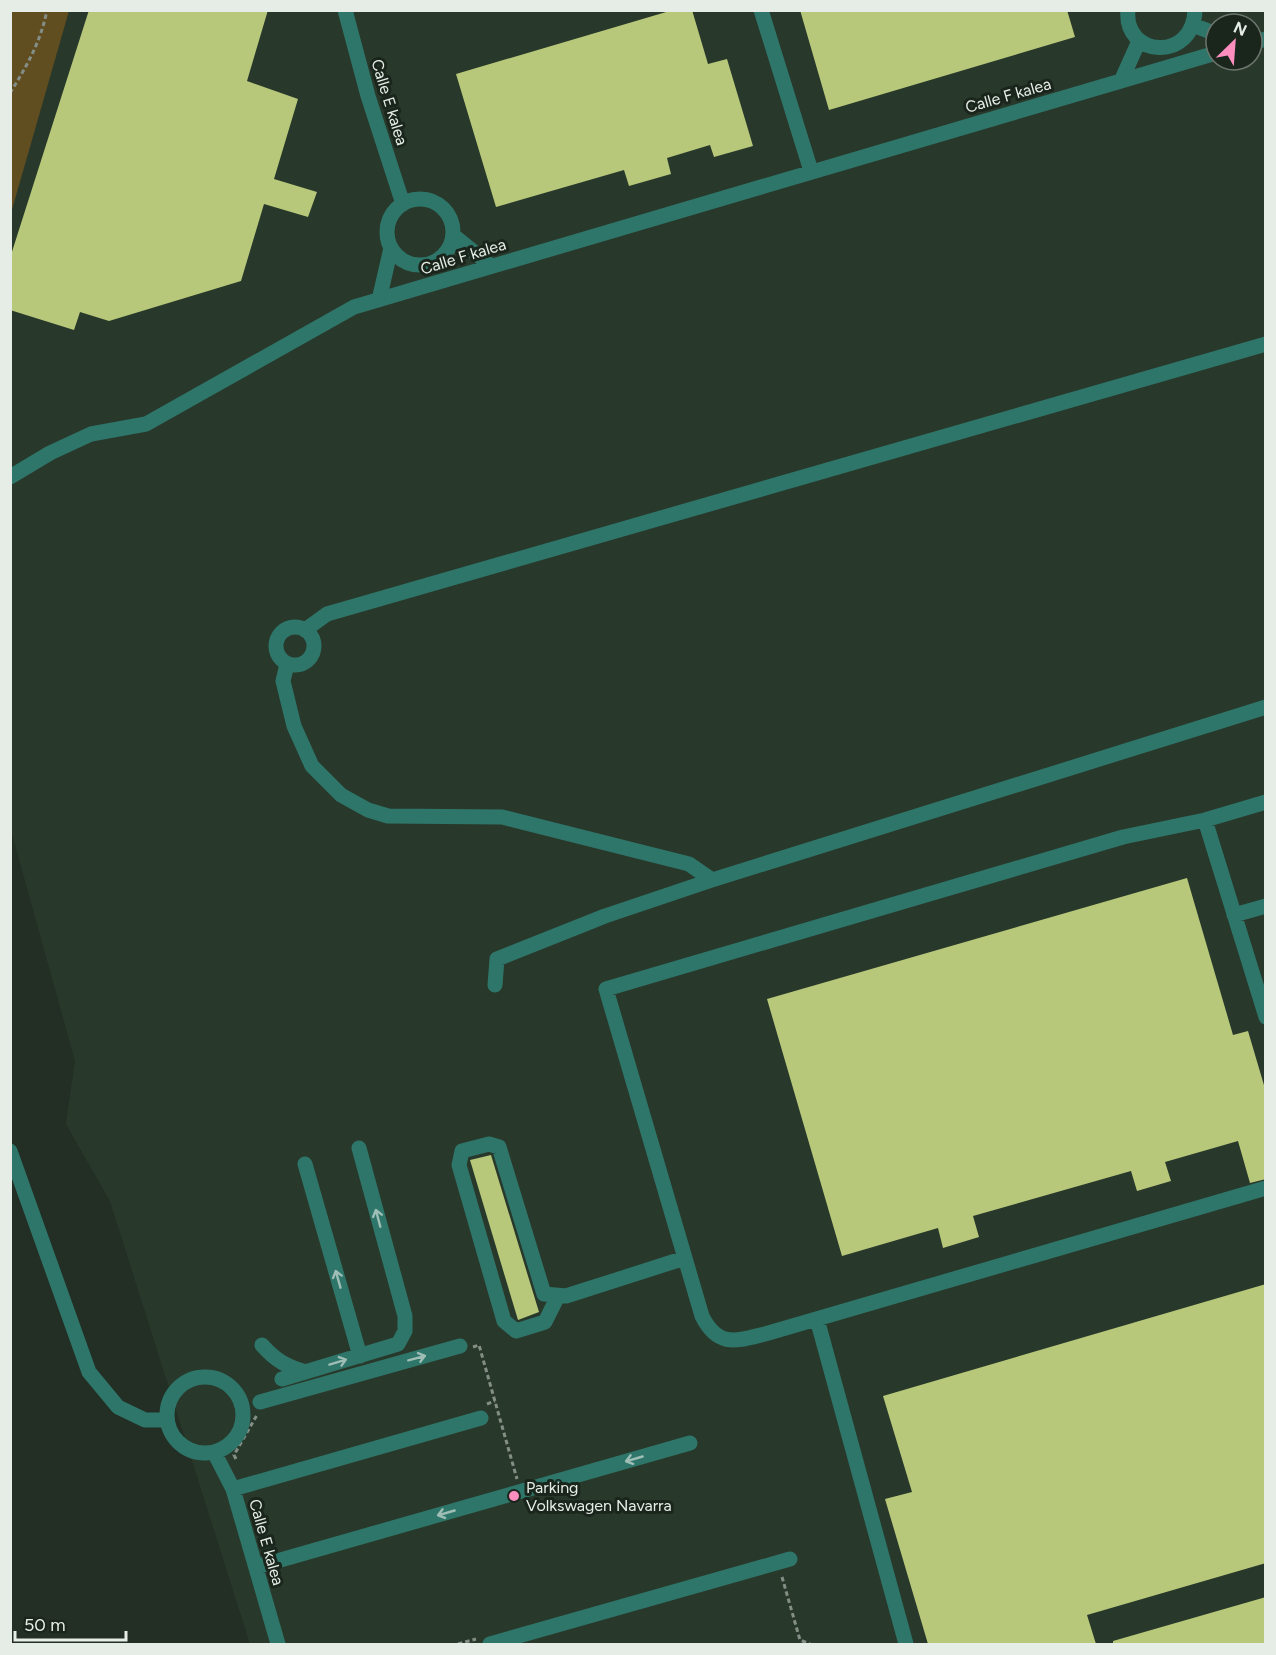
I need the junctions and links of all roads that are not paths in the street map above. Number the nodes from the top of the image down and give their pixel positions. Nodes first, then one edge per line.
1 (345, 10) edge
2 (761, 10) edge
3 (1128, 10) edge
4 (1194, 18) edge
5 (1139, 40) junction
6 (1204, 57) edge
7 (1121, 81) junction
8 (811, 171) junction
9 (403, 204) junction
10 (453, 235) junction
11 (391, 248) junction
12 (492, 266) junction
13 (379, 300) junction
14 (1266, 344) edge
15 (10, 477) edge
16 (305, 630) junction
17 (287, 664) junction
18 (1266, 707) edge
19 (1266, 802) edge
20 (1205, 820) junction
21 (712, 880) junction
22 (1266, 906) edge
23 (1234, 915) junction
24 (495, 986) dead end
25 (1261, 989) edge
26 (1266, 1017) edge
27 (359, 1148) dead end
28 (10, 1151) edge
29 (305, 1164) dead end
30 (1266, 1188) edge
31 (685, 1258) junction
32 (558, 1296) junction
33 (817, 1319) junction
34 (262, 1345) dead end
35 (465, 1347) road end
36 (360, 1356) junction
37 (306, 1372) junction
38 (282, 1379) dead end
39 (261, 1405) road end
40 (484, 1417) road end
41 (166, 1420) junction
42 (690, 1443) dead end
43 (214, 1452) junction
44 (233, 1489) junction
45 (790, 1559) dead end
46 (256, 1567) junction
47 (279, 1644) edge
48 (490, 1644) edge
49 (906, 1644) edge

1 - 9 street, Calle E kalea
2 - 8 street
3 - 5 street
4 - 5 street
5 - 7 street
6 - 7 street, Calle F kalea
7 - 8 street, Calle F kalea
8 - 12 street, Calle F kalea
9 - 10 street
9 - 11 street
10 - 11 street
10 - 12 street
11 - 13 street
12 - 13 street, Calle F kalea
13 - 15 street, Calle F kalea
14 - 16 street
16 - 17 street
16 - 17 street
17 - 21 street
18 - 21 street
19 - 20 street
20 - 23 street
20 - 31 street
21 - 24 street
22 - 23 street
23 - 25 street
25 - 26 street
36 -> 27 street
28 - 41 street
36 -> 29 street
30 - 33 street
31 - 32 street
31 - 33 street
32 - 32 street
33 - 49 street
34 - 37 street
39 -> 35 street
37 -> 36 street
37 - 38 street
40 - 44 street
41 - 43 street
41 - 43 street
42 -> 46 street
43 - 44 street, Calle E kalea
44 - 46 street, Calle E kalea
45 - 48 street
46 - 47 street, Calle E kalea

